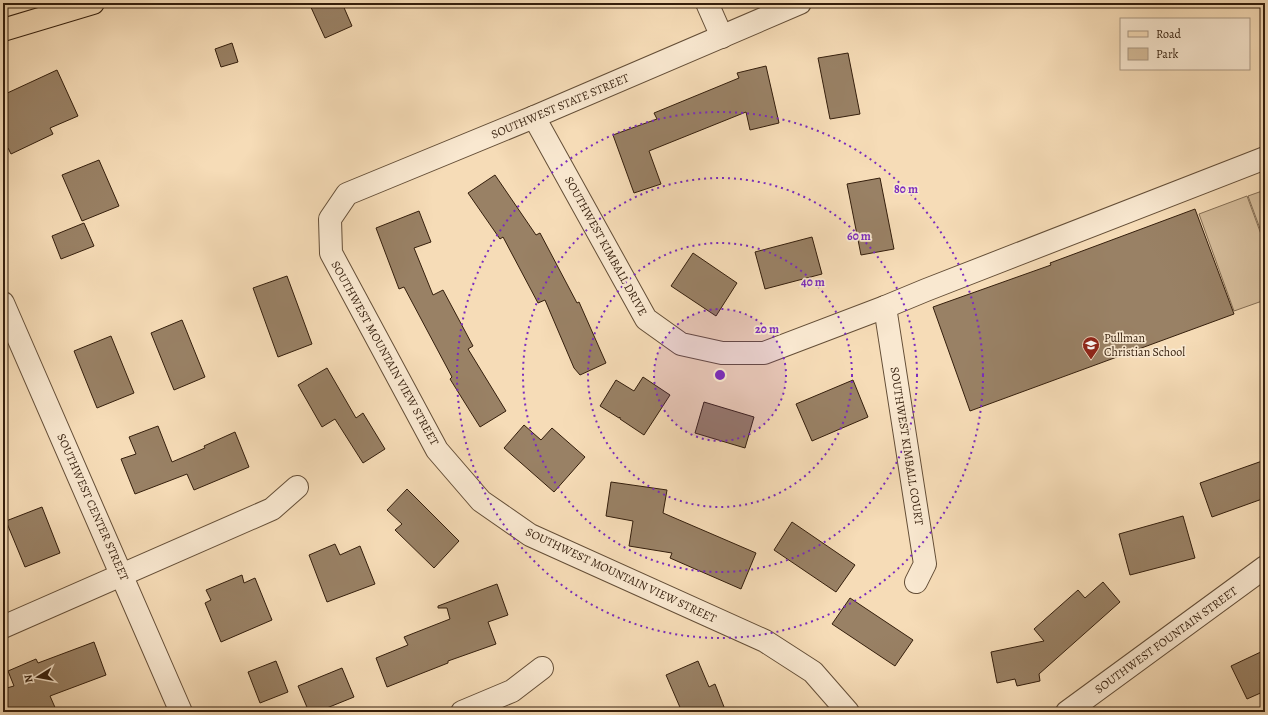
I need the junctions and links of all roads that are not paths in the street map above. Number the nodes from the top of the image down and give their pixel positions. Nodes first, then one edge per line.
1 (93, 3) edge
2 (707, 3) edge
3 (800, 3) edge
4 (3, 30) edge
5 (722, 37) junction
6 (534, 117) junction
7 (1265, 158) edge
8 (330, 219) joint
9 (3, 303) edge
10 (885, 307) junction
11 (10, 338) edge
12 (297, 487) dead end
13 (1265, 568) edge
14 (123, 575) junction
15 (916, 582) dead end
16 (3, 627) edge
17 (542, 668) dead end
18 (181, 712) edge
19 (462, 712) edge
20 (848, 712) edge
21 (1067, 712) edge

1 - 4 main road
2 - 5 street
3 - 5 street, SOUTHWEST STATE STREET
5 - 6 street, SOUTHWEST STATE STREET
6 - 8 street, SOUTHWEST STATE STREET
6 - 10 street, SOUTHWEST KIMBALL DRIVE
7 - 10 street, SOUTHWEST KIMBALL DRIVE
8 - 20 street, SOUTHWEST MOUNTAIN VIEW STREET
9 - 11 street, SOUTHWEST CENTER STREET
10 - 15 street, SOUTHWEST KIMBALL COURT
11 - 14 street, SOUTHWEST CENTER STREET
12 - 14 street
13 - 21 street, SOUTHWEST FOUNTAIN STREET
14 - 16 street
14 - 18 street, SOUTHWEST CENTER STREET
17 - 19 street

